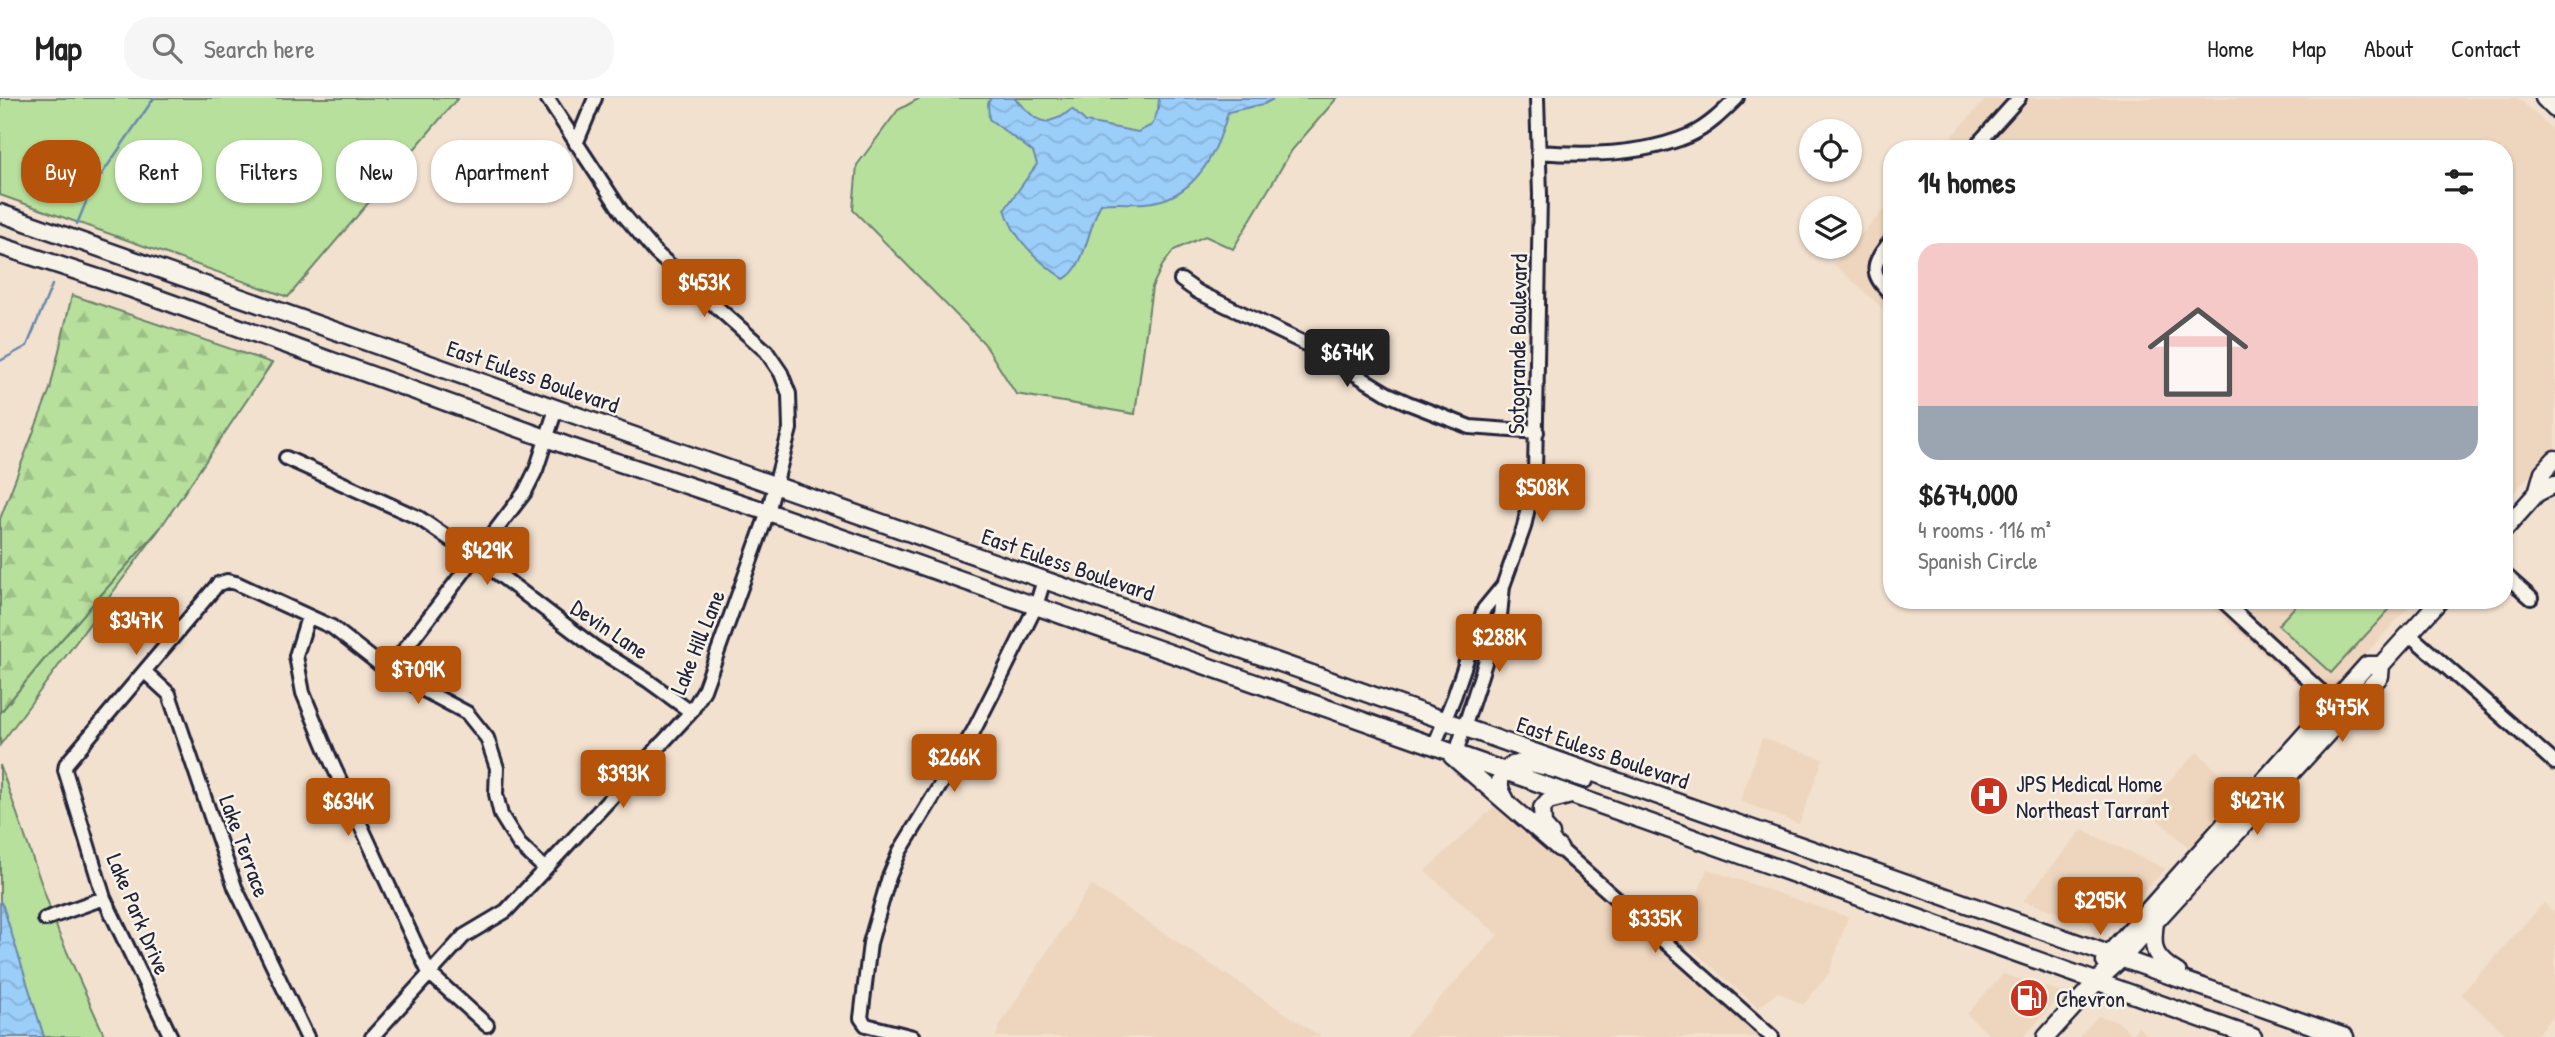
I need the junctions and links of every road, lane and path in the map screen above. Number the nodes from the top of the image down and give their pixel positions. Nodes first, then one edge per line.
1 (547, 98) edge
2 (595, 98) edge
3 (1537, 98) edge
4 (1737, 98) edge
5 (2019, 98) edge
6 (2544, 98) edge
7 (2555, 108) edge
8 (1981, 140) edge
9 (576, 144) junction
10 (1538, 152) junction
11 (0, 213) edge
12 (0, 246) edge
13 (1883, 252) edge
14 (1181, 280) dead end
15 (1883, 286) edge
16 (556, 409) junction
17 (1536, 432) junction
18 (546, 438) junction
19 (286, 458) dead end
20 (2555, 459) edge
21 (2555, 484) edge
22 (775, 486) junction
23 (2537, 493) junction
24 (768, 512) junction
25 (2513, 520) edge
26 (476, 557) junction
27 (1044, 580) junction
28 (2513, 582) edge
29 (1503, 586) junction
30 (2531, 598) dead end
31 (1036, 606) junction
32 (2232, 609) edge
33 (2432, 609) edge
34 (308, 617) junction
35 (2409, 634) junction
36 (388, 671) junction
37 (145, 672) junction
38 (2339, 708) junction
39 (691, 712) junction
40 (1445, 720) junction
41 (1465, 727) junction
42 (1445, 750) junction
43 (2555, 763) edge
44 (1504, 770) junction
45 (1636, 787) junction
46 (1573, 795) junction
47 (1508, 804) junction
48 (1800, 845) junction
49 (1559, 848) junction
50 (545, 869) junction
51 (1790, 873) junction
52 (104, 898) junction
53 (45, 919) dead end
54 (2148, 920) junction
55 (2077, 943) junction
56 (2115, 957) junction
57 (429, 973) junction
58 (2097, 981) junction
59 (2202, 987) junction
60 (487, 1025) dead end
61 (171, 1037) edge
62 (307, 1037) edge
63 (372, 1037) edge
64 (913, 1037) edge
65 (1772, 1037) edge
66 (2046, 1037) edge
67 (2253, 1037) edge
68 (2345, 1037) edge

1 - 9 street, Lake Hill Lane
2 - 9 street
3 - 10 street, Sotogrande Boulevard
4 - 10 street
5 - 8 street
6 - 7 main road
9 - 22 street, Lake Hill Lane
10 - 17 street, Sotogrande Boulevard
11 - 16 main road, East Euless Boulevard
12 - 18 main road
13 - 15 street
14 - 17 street
16 - 18 street
16 - 22 main road, East Euless Boulevard
17 - 29 street, Sotogrande Boulevard
18 - 24 main road
18 - 26 street
19 - 26 street, Devin Lane
20 - 23 main road
21 - 23 main road
22 - 24 street, Lake Hill Lane
22 - 27 main road, East Euless Boulevard
23 - 25 main road
24 - 31 main road
24 - 39 street, Lake Hill Lane
26 - 36 street
26 - 39 street, Devin Lane
27 - 31 street
27 - 40 main road, East Euless Boulevard
28 - 30 street
29 - 40 street, Sotogrande Boulevard
29 - 41 street, Sotogrande Boulevard
31 - 42 main road
31 - 64 street
32 - 38 street
33 - 35 main road
34 - 36 street
34 - 37 street
34 - 57 street
35 - 38 main road
35 - 43 street
36 - 50 street
37 - 52 street, Lake Park Drive
37 - 62 street, Lake Terrace
38 - 54 main road
39 - 50 street, Lake Hill Lane
40 - 41 main road, East Euless Boulevard
40 - 42 street, Sotogrande Boulevard
41 - 42 street, Sotogrande Boulevard
41 - 45 main road, East Euless Boulevard
42 - 44 main road
42 - 47 main road
44 - 45 main road
44 - 46 main road
44 - 47 main road
45 - 48 main road, East Euless Boulevard
46 - 49 main road
46 - 51 main road
47 - 49 main road
48 - 51 main road
48 - 55 main road, East Euless Boulevard
49 - 65 street
50 - 57 street, Lake Hill Lane
51 - 58 main road
52 - 53 street
52 - 61 street, Lake Park Drive
54 - 55 main road
54 - 56 main road
54 - 59 main road
55 - 56 main road, East Euless Boulevard
56 - 58 main road
56 - 59 main road, East Euless Boulevard
57 - 60 street
57 - 63 street, Lake Hill Lane
58 - 66 main road
58 - 67 main road
59 - 68 main road

